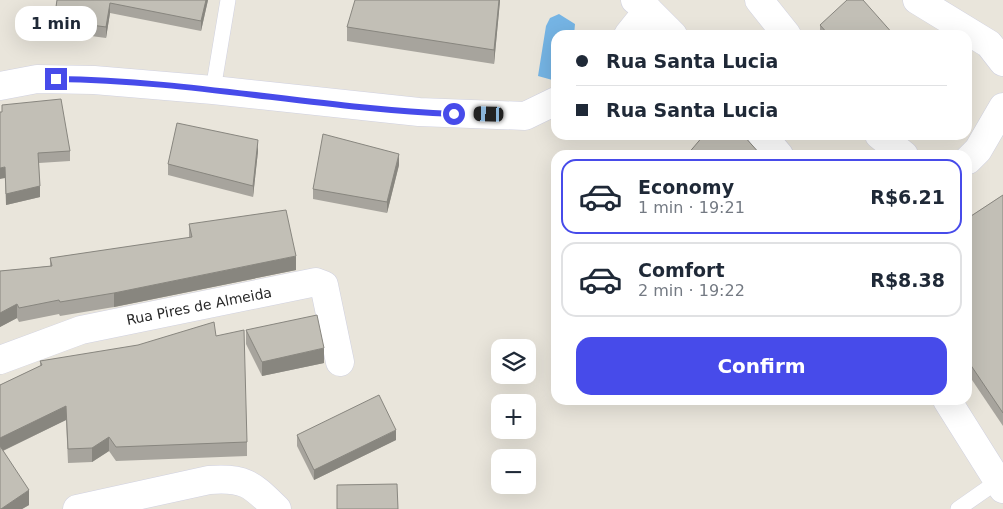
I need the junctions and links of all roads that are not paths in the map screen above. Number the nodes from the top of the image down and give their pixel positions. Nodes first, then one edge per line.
1 (228, 0) edge
2 (759, 0) edge
3 (917, 0) edge
4 (642, 5) edge
5 (630, 30) edge
6 (667, 30) edge
7 (783, 30) edge
8 (966, 30) edge
9 (972, 34) edge
10 (1003, 62) edge
11 (0, 86) edge
12 (214, 90) junction
13 (551, 103) edge
14 (1003, 107) edge
15 (766, 140) edge
16 (885, 140) edge
17 (775, 150) edge
18 (898, 150) edge
19 (972, 156) edge
20 (0, 360) edge
21 (340, 362) dead end
22 (950, 405) edge
23 (1001, 485) edge
24 (77, 509) edge
25 (277, 509) edge
26 (958, 509) edge

1 - 12 lane
2 - 7 street
3 - 8 street
4 - 5 street
4 - 6 street
9 - 10 street
11 - 12 street
12 - 13 street
14 - 19 street
15 - 17 street
16 - 18 street
20 - 21 street, Rua Pires de Almeida
22 - 23 street
23 - 26 lane
24 - 25 street

